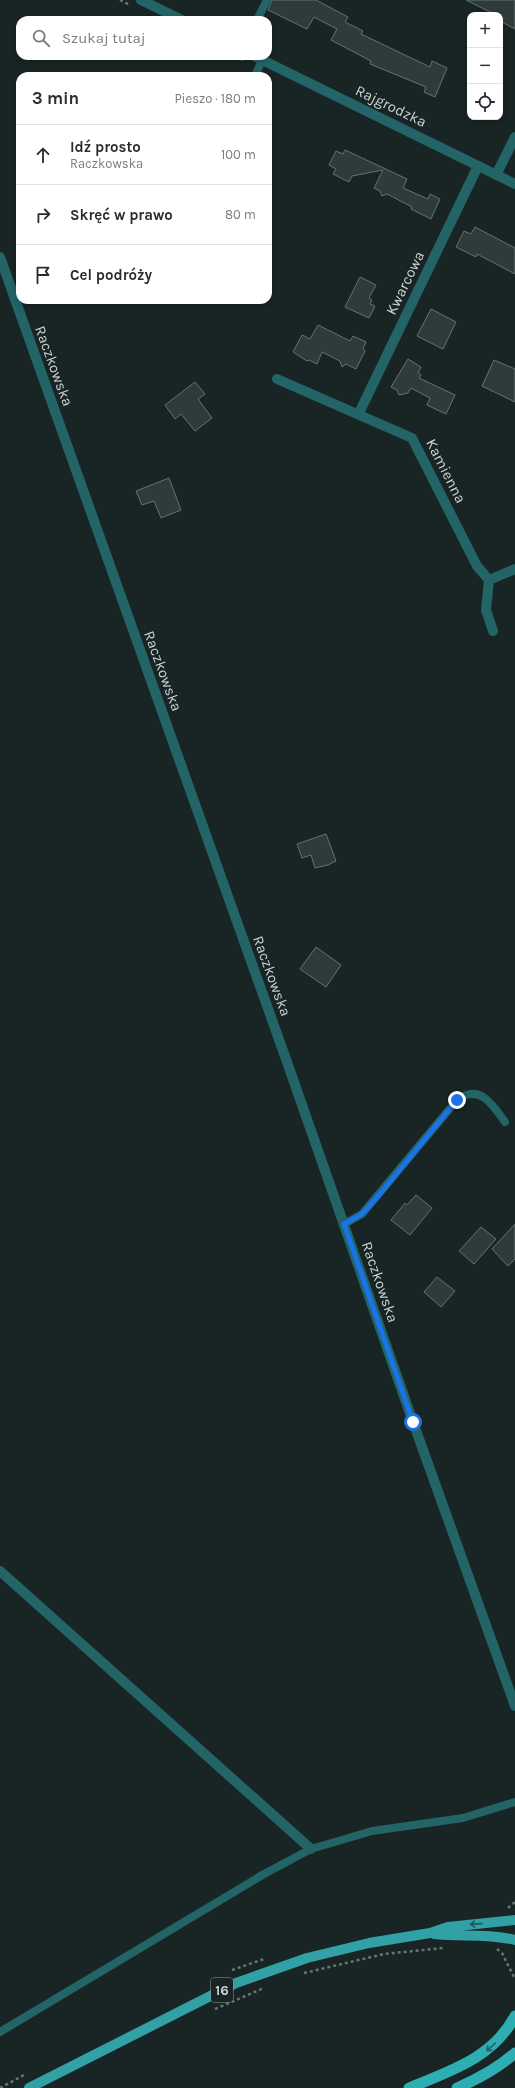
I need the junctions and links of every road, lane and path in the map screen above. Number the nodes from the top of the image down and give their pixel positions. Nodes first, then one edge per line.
1 (141, 0) edge
2 (267, 0) edge
3 (174, 16) edge
4 (259, 16) edge
5 (258, 60) edge
6 (262, 60) edge
7 (256, 72) edge
8 (515, 137) edge
9 (478, 166) junction
10 (496, 175) junction
11 (515, 184) edge
12 (0, 257) edge
13 (16, 302) edge
14 (17, 304) edge
15 (277, 379) dead end
16 (359, 413) junction
17 (515, 569) edge
18 (489, 580) junction
19 (493, 631) dead end
20 (505, 1122) dead end
21 (344, 1224) junction
22 (0, 1571) edge
23 (515, 1706) edge
24 (515, 1802) edge
25 (311, 1849) junction
26 (515, 1920) edge
27 (430, 1933) junction
28 (515, 1940) edge
29 (450, 1947) dead end
30 (490, 1947) dead end
31 (301, 1974) dead end
32 (515, 1979) edge
33 (265, 1987) dead end
34 (214, 2009) dead end
35 (515, 2016) edge
36 (0, 2032) edge
37 (515, 2053) edge
38 (29, 2088) edge
39 (409, 2088) edge
40 (457, 2088) edge

1 - 3 street
2 - 4 lane
5 - 7 lane
6 - 9 street, Rajgrodzka
8 - 10 street
9 - 10 street, Rajgrodzka
9 - 16 street, Kwarcowa
10 - 11 street, Rajgrodzka
12 - 13 street, Raczkowska
14 - 21 street, Raczkowska
15 - 16 street, Kamienna
16 - 18 street, Kamienna
17 - 18 street
18 - 19 street
20 - 21 lane
21 - 23 street, Raczkowska
22 - 25 street
24 - 25 lane
25 - 36 lane
26 -> 27 main road, 16
27 - 28 main road, 16
27 - 38 main road, 16
29 - 31 path
30 - 32 path
33 - 34 path
35 -> 39 highway
37 - 40 highway

